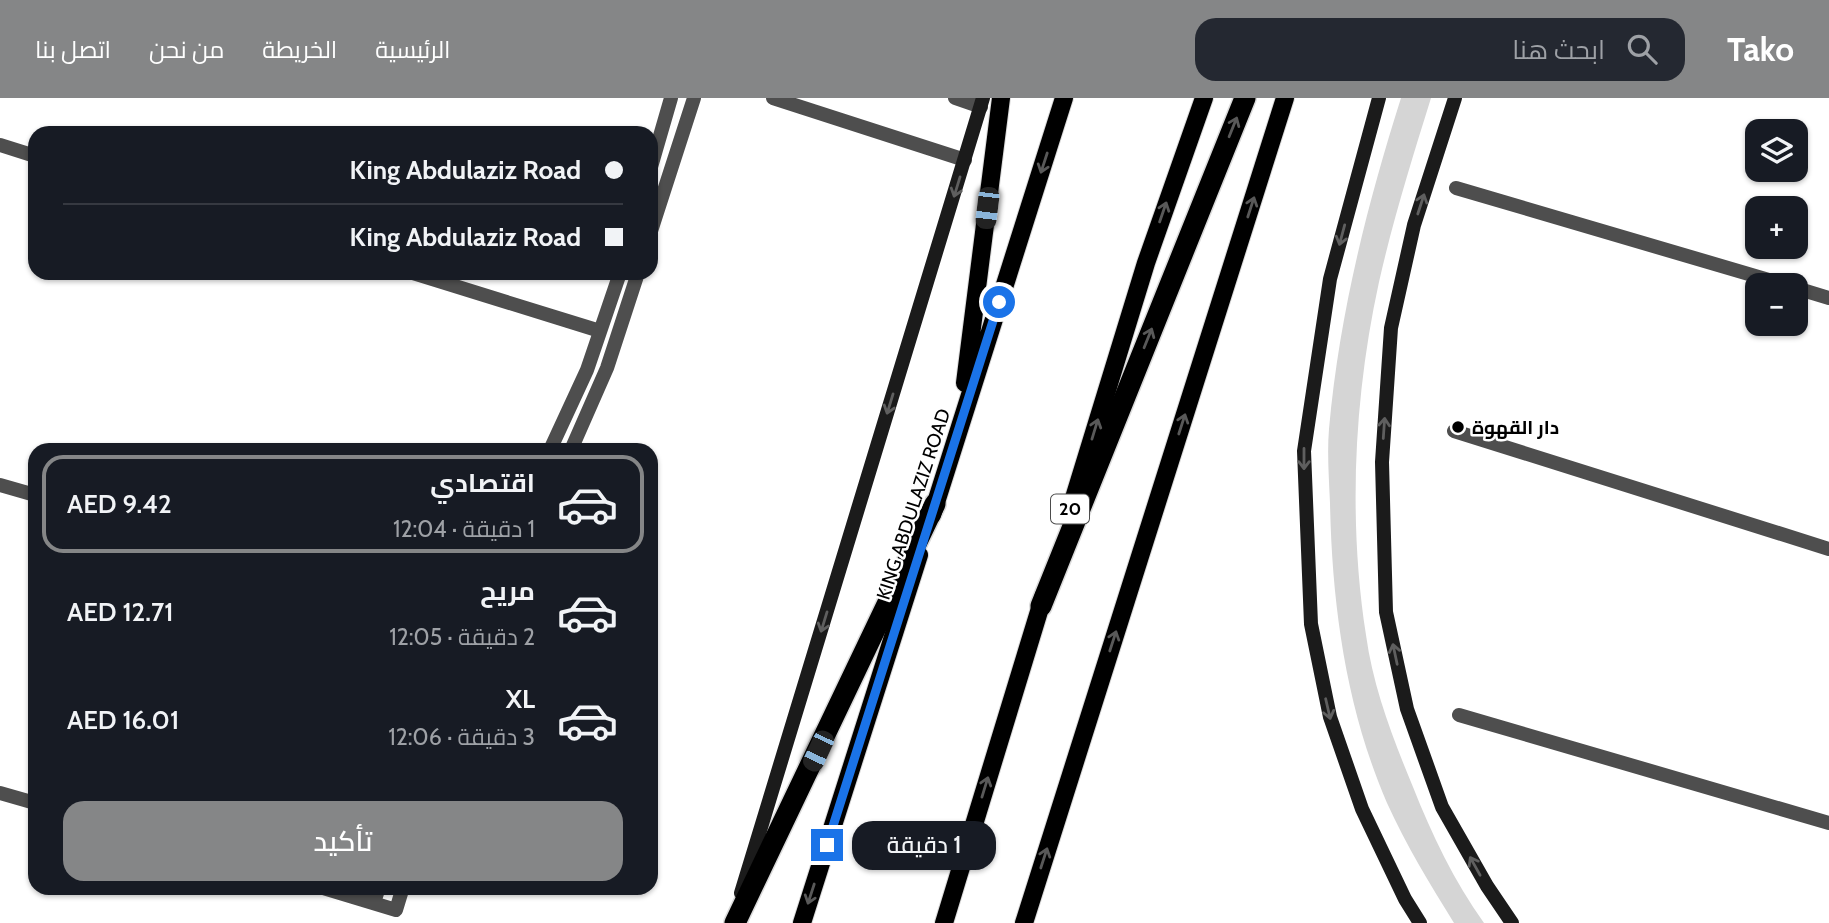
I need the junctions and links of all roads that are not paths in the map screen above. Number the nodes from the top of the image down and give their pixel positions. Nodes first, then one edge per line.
1 (671, 98) edge
2 (694, 98) edge
3 (773, 98) edge
4 (955, 98) edge
5 (1001, 98) edge
6 (1064, 98) edge
7 (1204, 98) edge
8 (1245, 98) edge
9 (1285, 98) edge
10 (1379, 98) edge
11 (1455, 98) edge
12 (982, 102) edge
13 (658, 143) edge
14 (0, 145) edge
15 (28, 154) edge
16 (965, 159) junction
17 (1456, 188) dead end
18 (658, 209) edge
19 (1745, 273) edge
20 (436, 280) edge
21 (618, 280) edge
22 (636, 280) edge
23 (1808, 292) edge
24 (1829, 298) edge
25 (600, 331) junction
26 (959, 429) junction
27 (1454, 431) dead end
28 (554, 443) edge
29 (573, 443) edge
30 (0, 485) edge
31 (28, 493) edge
32 (935, 504) junction
33 (1829, 549) edge
34 (1041, 606) junction
35 (1459, 715) dead end
36 (0, 793) edge
37 (28, 801) edge
38 (1829, 823) edge
39 (347, 895) edge
40 (376, 895) edge
41 (401, 895) edge
42 (374, 903) junction
43 (733, 923) edge
44 (802, 923) edge
45 (944, 923) edge
46 (1024, 923) edge
47 (1420, 923) edge
48 (1512, 923) edge

1 - 13 street
2 - 18 street
3 - 16 street
4 - 12 street
5 - 26 main road
6 -> 26 main road, KING ABDULAZIZ ROAD
34 -> 7 main road, 20
34 -> 8 highway
46 -> 9 main road
10 -> 47 main road
48 -> 11 main road
12 - 16 main road
14 - 15 street
16 -> 43 main road
17 - 19 street
20 - 25 street
21 - 25 street
22 - 29 street
23 - 24 street
25 - 28 street
26 - 32 main road, KING ABDULAZIZ ROAD
27 - 33 street
30 - 31 street
32 - 43 highway
32 -> 44 main road, KING ABDULAZIZ ROAD
45 -> 34 main road, 20
35 - 38 street
36 - 37 street
39 - 42 street
40 - 42 street
41 - 42 street

